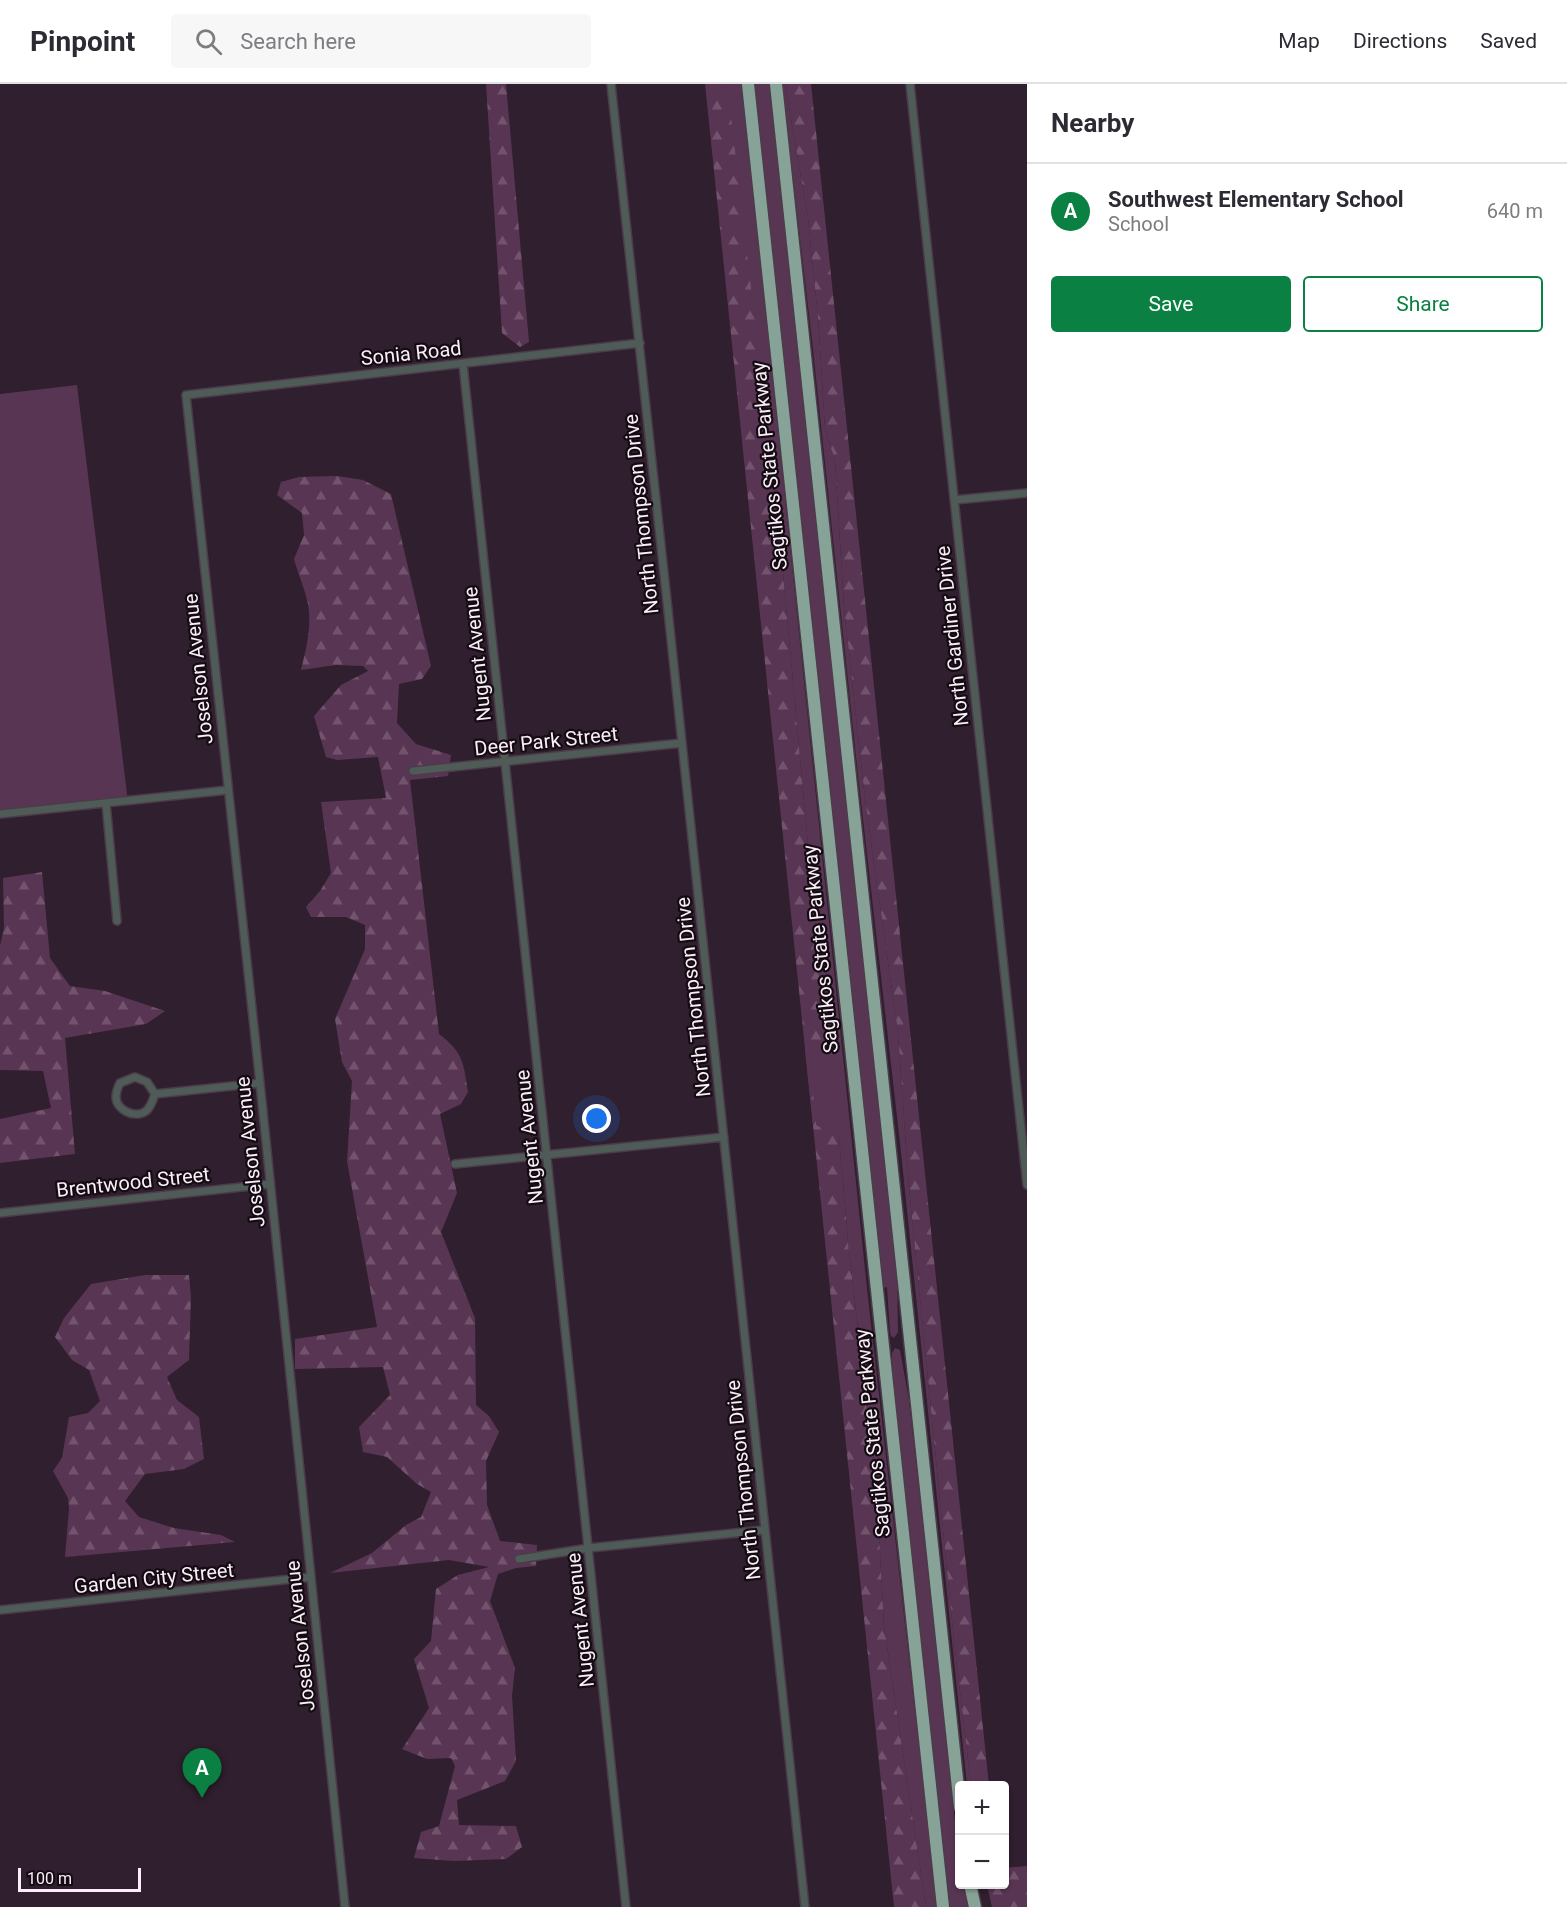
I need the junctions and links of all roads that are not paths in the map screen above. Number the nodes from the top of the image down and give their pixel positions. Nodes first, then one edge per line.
1 (611, 84) edge
2 (748, 84) edge
3 (776, 84) edge
4 (910, 84) edge
5 (640, 344) junction
6 (463, 364) junction
7 (186, 394) joint
8 (1027, 493) edge
9 (954, 500) junction
10 (682, 743) junction
11 (505, 762) junction
12 (413, 771) dead end
13 (228, 790) junction
14 (106, 803) junction
15 (0, 814) edge
16 (117, 921) dead end
17 (260, 1083) junction
18 (155, 1094) junction
19 (724, 1137) junction
20 (547, 1154) junction
21 (455, 1164) dead end
22 (270, 1184) junction
23 (1027, 1185) edge
24 (0, 1213) edge
25 (765, 1530) junction
26 (589, 1548) junction
27 (519, 1559) dead end
28 (311, 1577) junction
29 (0, 1610) edge
30 (957, 1781) edge
31 (345, 1907) edge
32 (626, 1907) edge
33 (805, 1907) edge
34 (945, 1907) edge

1 - 5 street, North Thompson Drive
2 - 34 highway, Sagtikos State Parkway
3 - 30 highway
4 - 9 street, North Gardiner Drive
5 - 6 street, Sonia Road
5 - 10 street, North Thompson Drive
6 - 7 street, Sonia Road
6 - 11 street, Nugent Avenue
7 - 13 street, Joselson Avenue
8 - 9 street
9 - 23 street, North Gardiner Drive
10 - 11 street, Deer Park Street
10 - 19 street, North Thompson Drive
11 - 12 street, Deer Park Street
11 - 20 street, Nugent Avenue
13 - 14 street
13 - 17 street, Joselson Avenue
14 - 15 street
14 - 16 street
17 - 18 street
17 - 22 street, Joselson Avenue
18 - 18 street
19 - 20 street
19 - 25 street, North Thompson Drive
20 - 21 street
20 - 26 street, Nugent Avenue
22 - 24 street, Brentwood Street
22 - 28 street, Joselson Avenue
25 - 26 street
25 - 33 street, North Thompson Drive
26 - 27 street
26 - 32 street, Nugent Avenue
28 - 29 street, Garden City Street
28 - 31 street, Joselson Avenue

